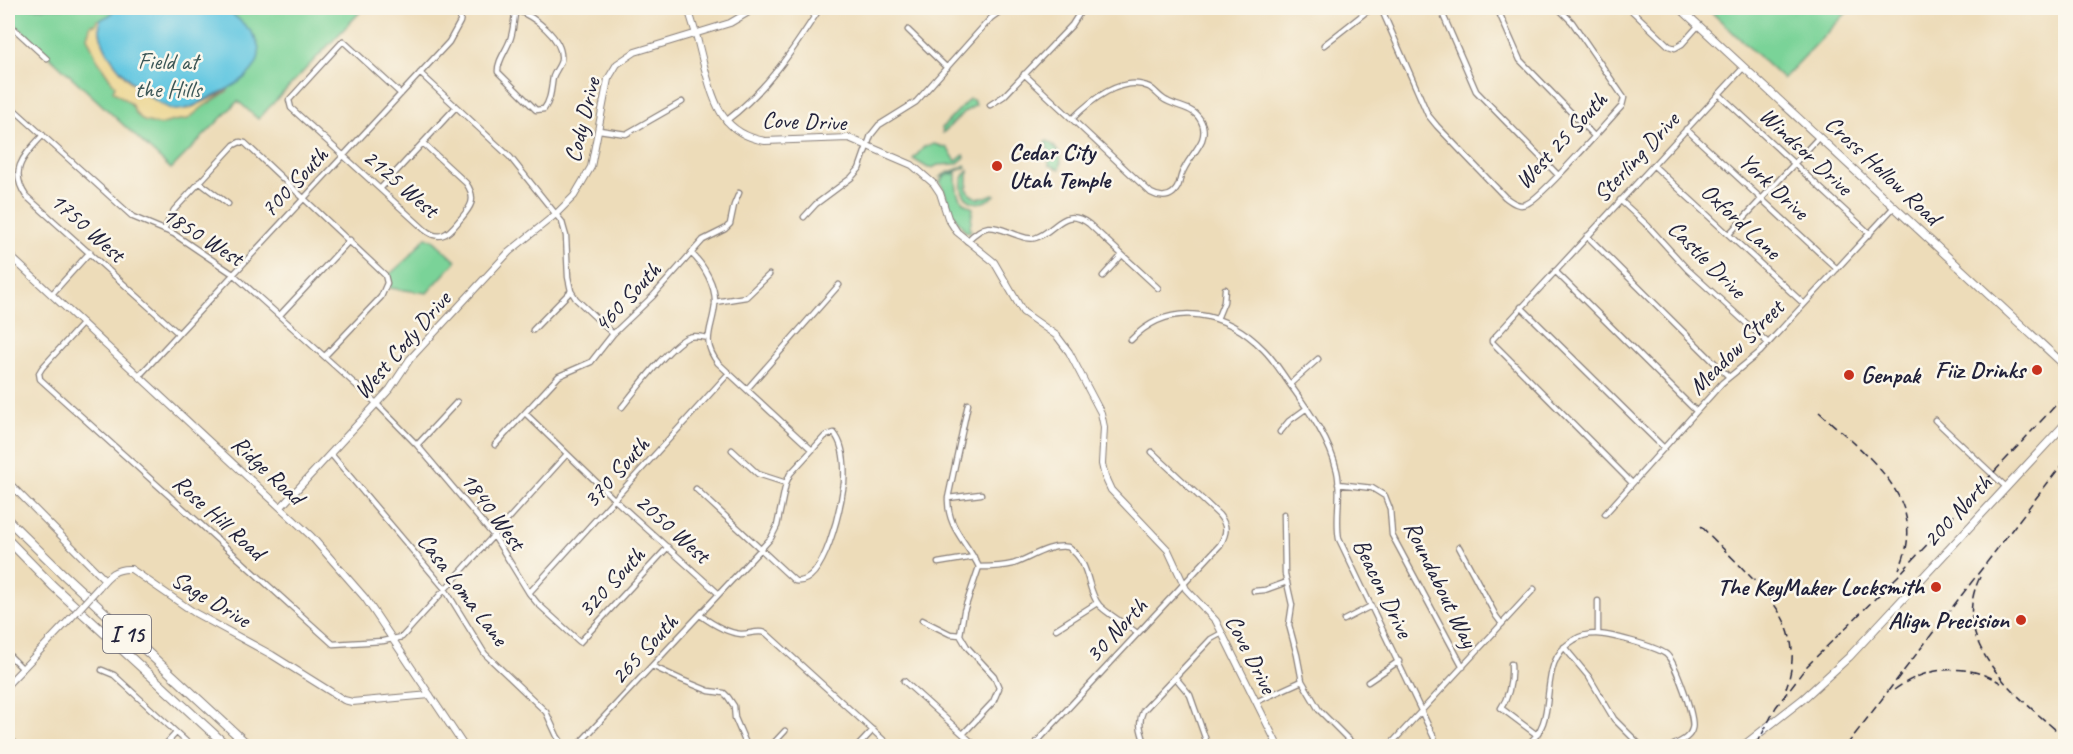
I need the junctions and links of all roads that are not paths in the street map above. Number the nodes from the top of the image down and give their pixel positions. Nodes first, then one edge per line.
1 (462, 8) edge
2 (688, 8) edge
3 (751, 8) edge
4 (820, 8) edge
5 (1005, 8) edge
6 (1079, 8) edge
7 (1374, 8) edge
8 (1381, 8) edge
9 (1440, 8) edge
10 (1497, 8) edge
11 (1559, 8) edge
12 (1629, 8) edge
13 (1680, 8) edge
14 (516, 9) edge
15 (8, 23) edge
16 (1699, 25) junction
17 (908, 30) dead end
18 (696, 33) junction
19 (1324, 45) dead end
20 (47, 59) dead end
21 (1744, 67) junction
22 (947, 68) junction
23 (420, 73) junction
24 (1024, 74) junction
25 (401, 94) junction
26 (1719, 94) junction
27 (682, 102) dead end
28 (8, 104) edge
29 (990, 105) dead end
30 (456, 107) junction
31 (1072, 119) junction
32 (726, 121) junction
33 (1686, 129) junction
34 (599, 130) junction
35 (43, 135) junction
36 (1594, 136) junction
37 (1819, 137) junction
38 (423, 143) junction
39 (867, 145) junction
40 (342, 156) junction
41 (1794, 164) junction
42 (1653, 165) junction
43 (1558, 175) junction
44 (199, 182) junction
45 (380, 189) junction
46 (740, 194) dead end
47 (303, 198) junction
48 (1761, 199) junction
49 (1620, 200) junction
50 (228, 204) dead end
51 (1894, 207) junction
52 (556, 214) junction
53 (804, 217) dead end
54 (165, 230) junction
55 (1729, 234) junction
56 (1870, 234) junction
57 (1587, 236) junction
58 (350, 240) junction
59 (967, 241) junction
60 (90, 252) junction
61 (691, 253) junction
62 (8, 254) edge
63 (1122, 255) junction
64 (1837, 269) junction
65 (1555, 271) junction
66 (233, 274) junction
67 (769, 275) dead end
68 (1103, 276) dead end
69 (839, 285) dead end
70 (1158, 288) dead end
71 (1224, 289) dead end
72 (571, 291) junction
73 (52, 294) junction
74 (715, 302) junction
75 (1804, 304) junction
76 (1521, 307) junction
77 (280, 315) junction
78 (1217, 319) junction
79 (83, 322) junction
80 (534, 330) dead end
81 (178, 333) junction
82 (613, 334) junction
83 (708, 338) junction
84 (1131, 340) dead end
85 (1768, 344) junction
86 (325, 356) junction
87 (1318, 359) dead end
88 (2063, 362) edge
89 (729, 373) junction
90 (2066, 373) edge
91 (140, 375) junction
92 (1729, 377) junction
93 (1290, 384) junction
94 (747, 389) junction
95 (456, 402) dead end
96 (376, 403) junction
97 (968, 404) dead end
98 (622, 406) dead end
99 (1306, 408) junction
100 (1696, 411) junction
101 (525, 413) junction
102 (1935, 420) dead end
103 (2066, 423) edge
104 (1280, 432) dead end
105 (417, 445) junction
106 (495, 445) dead end
107 (1663, 447) junction
108 (732, 450) dead end
109 (812, 450) junction
110 (1152, 452) dead end
111 (331, 454) junction
112 (567, 454) junction
113 (8, 482) edge
114 (786, 483) junction
115 (1632, 483) junction
116 (1338, 484) junction
117 (2006, 487) junction
118 (696, 489) dead end
119 (981, 494) dead end
120 (948, 498) junction
121 (615, 500) junction
122 (281, 507) junction
123 (1605, 513) dead end
124 (1284, 514) dead end
125 (8, 520) edge
126 (494, 536) junction
127 (8, 540) edge
128 (668, 547) junction
129 (1459, 547) dead end
130 (761, 549) junction
131 (974, 557) junction
132 (938, 562) dead end
133 (979, 567) junction
134 (105, 580) junction
135 (1287, 582) junction
136 (1184, 584) junction
137 (1534, 589) dead end
138 (445, 590) junction
139 (1254, 591) dead end
140 (529, 593) junction
141 (719, 594) junction
142 (1598, 601) dead end
143 (1097, 603) junction
144 (1371, 606) junction
145 (700, 615) junction
146 (922, 620) dead end
147 (1344, 620) dead end
148 (1502, 624) junction
149 (1056, 629) dead end
150 (1137, 633) junction
151 (1222, 633) junction
152 (1598, 634) junction
153 (960, 635) junction
154 (393, 640) junction
155 (580, 642) joint
156 (1564, 647) junction
157 (8, 654) edge
158 (1399, 661) junction
159 (1511, 664) dead end
160 (652, 666) junction
161 (1463, 667) junction
162 (22, 668) junction
163 (102, 670) dead end
164 (1175, 677) junction
165 (904, 681) dead end
166 (1302, 681) junction
167 (1368, 682) dead end
168 (8, 684) edge
169 (430, 695) junction
170 (1255, 703) junction
171 (1422, 711) junction
172 (873, 730) junction
173 (785, 731) dead end
174 (177, 733) junction
175 (963, 735) junction
176 (1537, 735) junction
177 (8, 738) edge
178 (17, 747) edge
179 (164, 747) edge
180 (191, 747) edge
181 (227, 747) edge
182 (249, 747) edge
183 (464, 747) edge
184 (564, 747) edge
185 (578, 747) edge
186 (747, 747) edge
187 (771, 747) edge
188 (858, 747) edge
189 (890, 747) edge
190 (976, 747) edge
191 (1033, 747) edge
192 (1146, 747) edge
193 (1208, 747) edge
194 (1278, 747) edge
195 (1355, 747) edge
196 (1389, 747) edge
197 (1438, 747) edge
198 (1525, 747) edge
199 (1641, 747) edge
200 (1672, 747) edge
201 (1743, 747) edge

1 - 23 street, 700 South
2 - 18 street, Cove Drive
3 - 18 street, Cody Drive
4 - 32 street
5 - 22 street
6 - 24 street
7 - 19 street
8 - 43 street, West 25 South
9 - 43 street
10 - 36 street
11 - 36 street, West 25 South
12 - 16 street
13 - 16 main road, Cross Hollow Road
14 - 14 street
15 - 20 street
16 - 21 main road, Cross Hollow Road
17 - 22 street
18 - 32 street, Cove Drive
18 - 34 street, Cody Drive
21 - 26 street, Sterling Drive
21 - 37 main road, Cross Hollow Road
22 - 39 street
23 - 25 street, 700 South
23 - 30 street
24 - 29 street
24 - 31 street
25 - 40 street, 700 South
25 - 40 street, 2125 West
26 - 33 street, Sterling Drive
26 - 41 street, Windsor Drive
27 - 34 street
28 - 35 street, 1850 West
30 - 38 street
30 - 52 street
31 - 31 street
32 - 39 street, Cove Drive
33 - 42 street, Sterling Drive
33 - 48 street, York Drive
34 - 52 street, Cody Drive
35 - 54 street, 1850 West
35 - 60 street, 1750 West
36 - 43 street, West 25 South
37 - 41 street
37 - 51 main road, Cross Hollow Road
38 - 45 street
38 - 45 street, 2125 West
39 - 53 street
39 - 59 street, Cove Drive
40 - 45 street, 2125 West
40 - 47 street, 700 South
41 - 48 street
41 - 56 street, Windsor Drive
42 - 49 street, Sterling Drive
42 - 55 street, Oxford Lane
44 - 47 street
44 - 50 street
44 - 54 street
46 - 61 street, 460 South
47 - 58 street
47 - 66 street, 700 South
48 - 55 street
48 - 64 street, York Drive
49 - 57 street, Sterling Drive
49 - 85 street, Castle Drive
51 - 56 street, Meadow Street
51 - 88 main road, Cross Hollow Road
52 - 72 street
52 - 96 street, West Cody Drive
54 - 66 street, 1850 West
55 - 75 street, Oxford Lane
56 - 64 street, Meadow Street
57 - 65 street, Sterling Drive
57 - 92 street
58 - 77 street
58 - 86 street
59 - 63 street
59 - 136 street, Cove Drive
60 - 73 street
60 - 81 street, 1750 West
61 - 74 street
61 - 82 street, 460 South
62 - 73 street, Ridge Road
63 - 68 street
63 - 70 street
64 - 75 street, Meadow Street
65 - 76 street, Sterling Drive
65 - 100 street
66 - 77 street, 1850 West
66 - 81 street, 700 South
67 - 74 street
69 - 94 street
71 - 78 street
72 - 80 street
72 - 82 street
73 - 79 street, Ridge Road
74 - 83 street
75 - 85 street, Meadow Street
76 - 107 street
76 - 115 street, Sterling Drive
77 - 86 street, 1850 West
78 - 84 street
78 - 93 street, Beacon Drive
79 - 91 street, Ridge Road
79 - 154 street, Rose Hill Road
81 - 91 street, 700 South
82 - 101 street, 460 South
83 - 89 street
83 - 98 street
85 - 92 street, Meadow Street
86 - 96 street, 1850 West
87 - 93 street
88 - 90 main road, Cross Hollow Road
89 - 94 street
89 - 121 street, 370 South
91 - 122 street, Ridge Road
92 - 100 street, Meadow Street
93 - 99 street, Beacon Drive
94 - 109 street
95 - 105 street
96 - 105 street, 1840 West
96 - 111 street, West Cody Drive
97 - 120 street
99 - 104 street
99 - 116 street, Beacon Drive
100 - 107 street, Meadow Street
101 - 106 street, 460 South
101 - 112 street, 2050 West
102 - 117 street
103 - 117 main road, 200 North
105 - 126 street, 1840 West
107 - 115 street, Meadow Street
108 - 114 street
109 - 114 street
109 - 130 street
110 - 136 street, 30 North
111 - 122 street, West Cody Drive
111 - 138 street, Casa Loma Lane
112 - 121 street, 2050 West
112 - 126 street
113 - 134 street
114 - 130 street, 265 South
115 - 123 street, Meadow Street
116 - 144 street, Beacon Drive
116 - 161 street, Roundabout Way
117 - 201 main road, 200 North
118 - 130 street
119 - 120 street
120 - 131 street
121 - 128 street, 2050 West
121 - 140 street, 370 South
122 - 154 street, Ridge Road
124 - 135 street
125 - 182 highway, I 15
126 - 138 street
126 - 140 street, 1840 West
127 - 181 highway, I 15
128 - 141 street, 2050 West
128 - 155 street, 320 South
129 - 148 street
130 - 141 street, 265 South
131 - 132 street
131 - 133 street
133 - 143 street
133 - 153 street
134 - 162 street, bridge
134 - 169 street, Sage Drive
135 - 139 street
135 - 166 street
136 - 150 street, 30 North
136 - 151 street, Cove Drive
137 - 148 street
138 - 154 street
138 - 184 street, Casa Loma Lane
140 - 155 street, 1840 West
141 - 145 street, 265 South
142 - 152 street
143 - 149 street
143 - 150 street
144 - 147 street
144 - 158 street, Beacon Drive
145 - 160 street, 265 South
145 - 172 street
146 - 153 street
148 - 161 street
150 - 191 street, 30 North
151 - 164 street
151 - 170 street, Cove Drive
152 - 156 street
152 - 200 street
153 - 175 street
154 - 169 street, Ridge Road
156 - 176 street
156 - 199 street
157 - 162 street
158 - 167 street
158 - 171 street, Beacon Drive
159 - 176 street
160 - 185 street, 265 South
160 - 186 street
161 - 171 street
162 - 168 street
163 - 174 street
164 - 192 street
164 - 193 street
165 - 175 street
166 - 170 street
166 - 195 street
169 - 183 street, Ridge Road
170 - 194 street, Cove Drive
171 - 196 street
171 - 197 street, Beacon Drive
172 - 188 street
172 - 189 street
173 - 187 street
174 - 179 street
174 - 180 street
175 - 190 street
176 - 198 street
177 - 178 street

